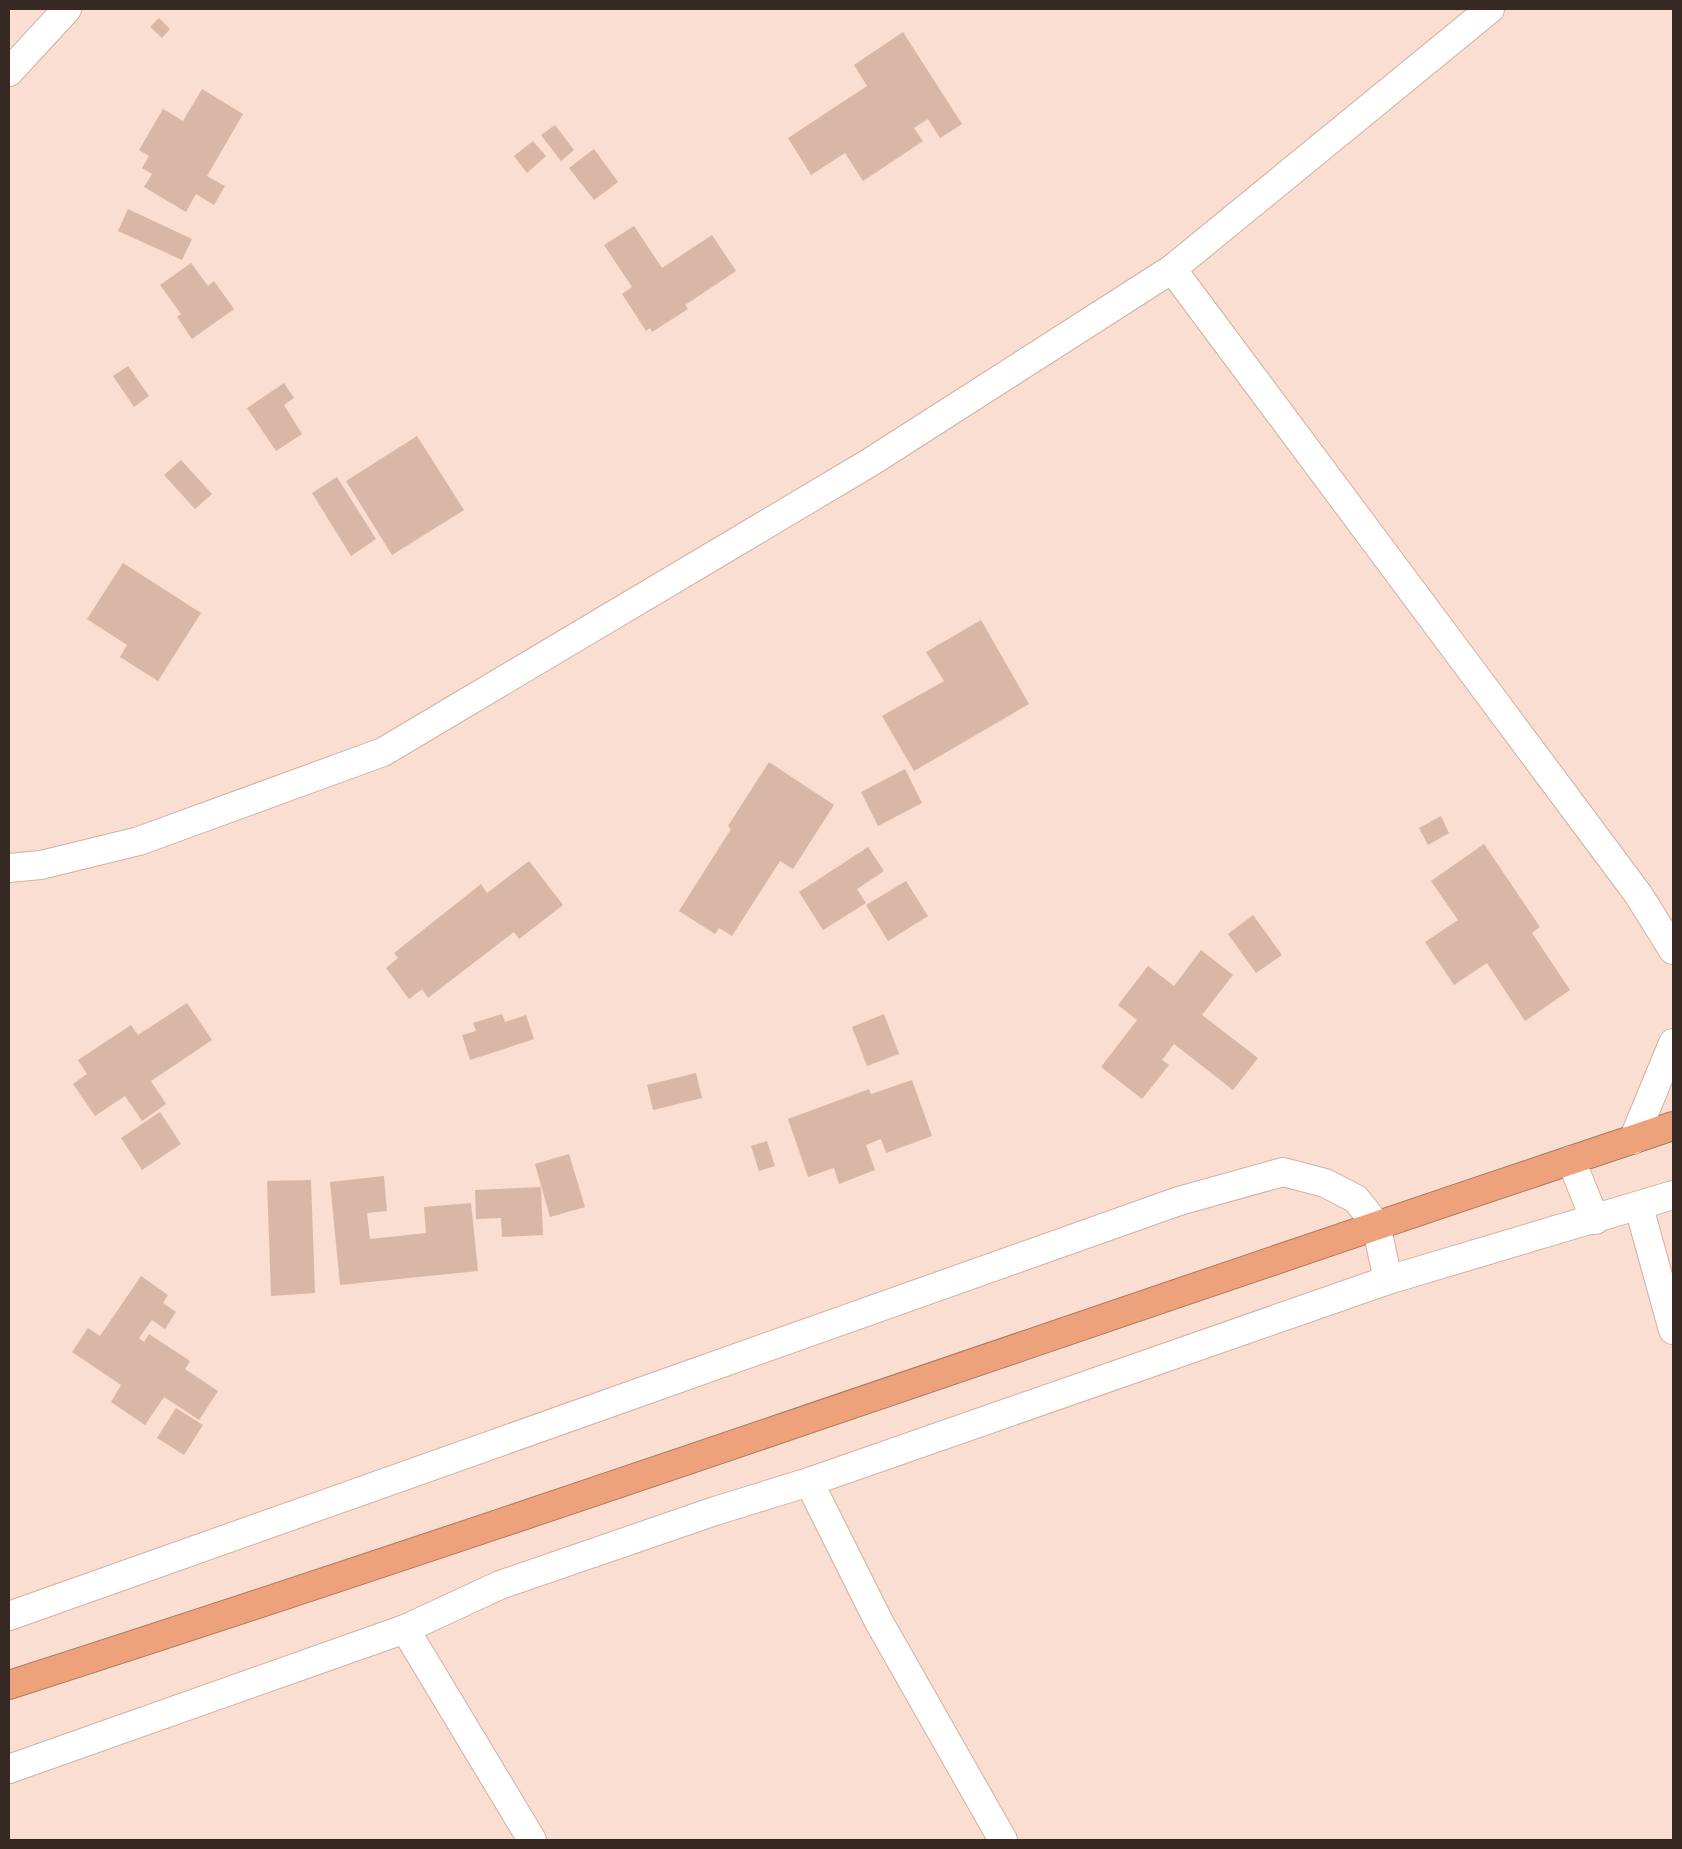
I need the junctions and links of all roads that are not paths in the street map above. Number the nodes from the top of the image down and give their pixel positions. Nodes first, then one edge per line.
1 (67, 9) edge
2 (1490, 9) edge
3 (9, 72) edge
4 (1172, 269) junction
5 (9, 868) edge
6 (1673, 950) edge
7 (1673, 1043) edge
8 (1673, 1126) edge
9 (1633, 1140) junction
10 (1571, 1160) junction
11 (1673, 1195) edge
12 (1639, 1207) junction
13 (1596, 1220) junction
14 (1376, 1224) junction
15 (1388, 1280) junction
16 (1673, 1330) edge
17 (809, 1482) junction
18 (9, 1616) edge
19 (405, 1630) junction
20 (9, 1685) edge
21 (9, 1769) edge
22 (532, 1840) edge
23 (1003, 1840) edge

1 - 3 street
2 - 4 street
4 - 5 street
4 - 6 street
7 - 9 street
8 - 9 highway
9 - 10 highway
10 - 13 street
10 - 14 highway
11 - 12 street
12 - 13 street
12 - 16 street
13 - 15 street
14 - 15 street
14 - 18 street
14 - 20 highway
15 - 17 street
17 - 19 street
17 - 23 street
19 - 21 street
19 - 22 street

